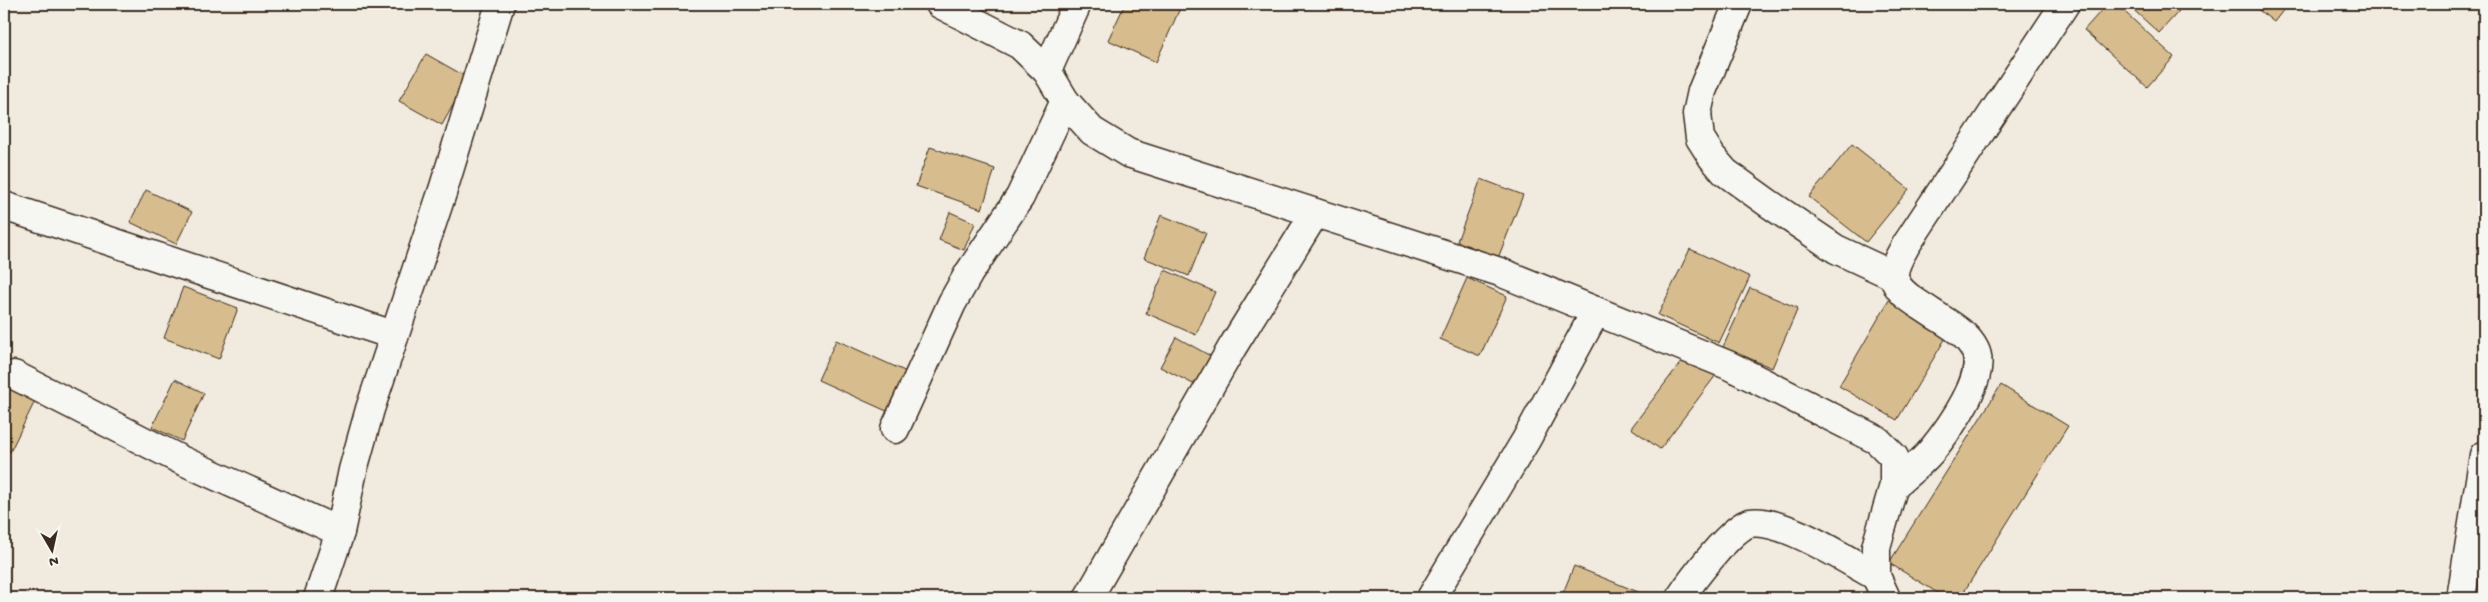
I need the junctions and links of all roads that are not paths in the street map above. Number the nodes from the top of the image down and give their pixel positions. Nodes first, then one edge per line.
1 (500, 4) edge
2 (940, 4) edge
3 (1077, 4) edge
4 (1738, 4) edge
5 (2065, 4) edge
6 (1047, 71) junction
7 (1065, 101) junction
8 (4, 206) edge
9 (1316, 213) junction
10 (1894, 276) junction
11 (1596, 311) junction
12 (393, 335) junction
13 (14, 375) dead end
14 (896, 429) dead end
15 (2484, 455) edge
16 (1894, 485) junction
17 (340, 532) junction
18 (1881, 587) edge
19 (318, 598) edge
20 (1088, 598) edge
21 (1431, 598) edge
22 (1680, 598) edge
23 (2461, 598) edge

1 - 12 street
2 - 6 street
3 - 6 street
4 - 10 street
5 - 10 street
6 - 7 street
7 - 9 street
7 - 14 street
8 - 12 street
9 - 11 street
9 - 20 street
10 - 16 street
11 - 16 street
11 - 21 street
12 - 17 street
13 - 17 street
15 - 23 street
16 - 18 street
17 - 19 street
18 - 22 street

